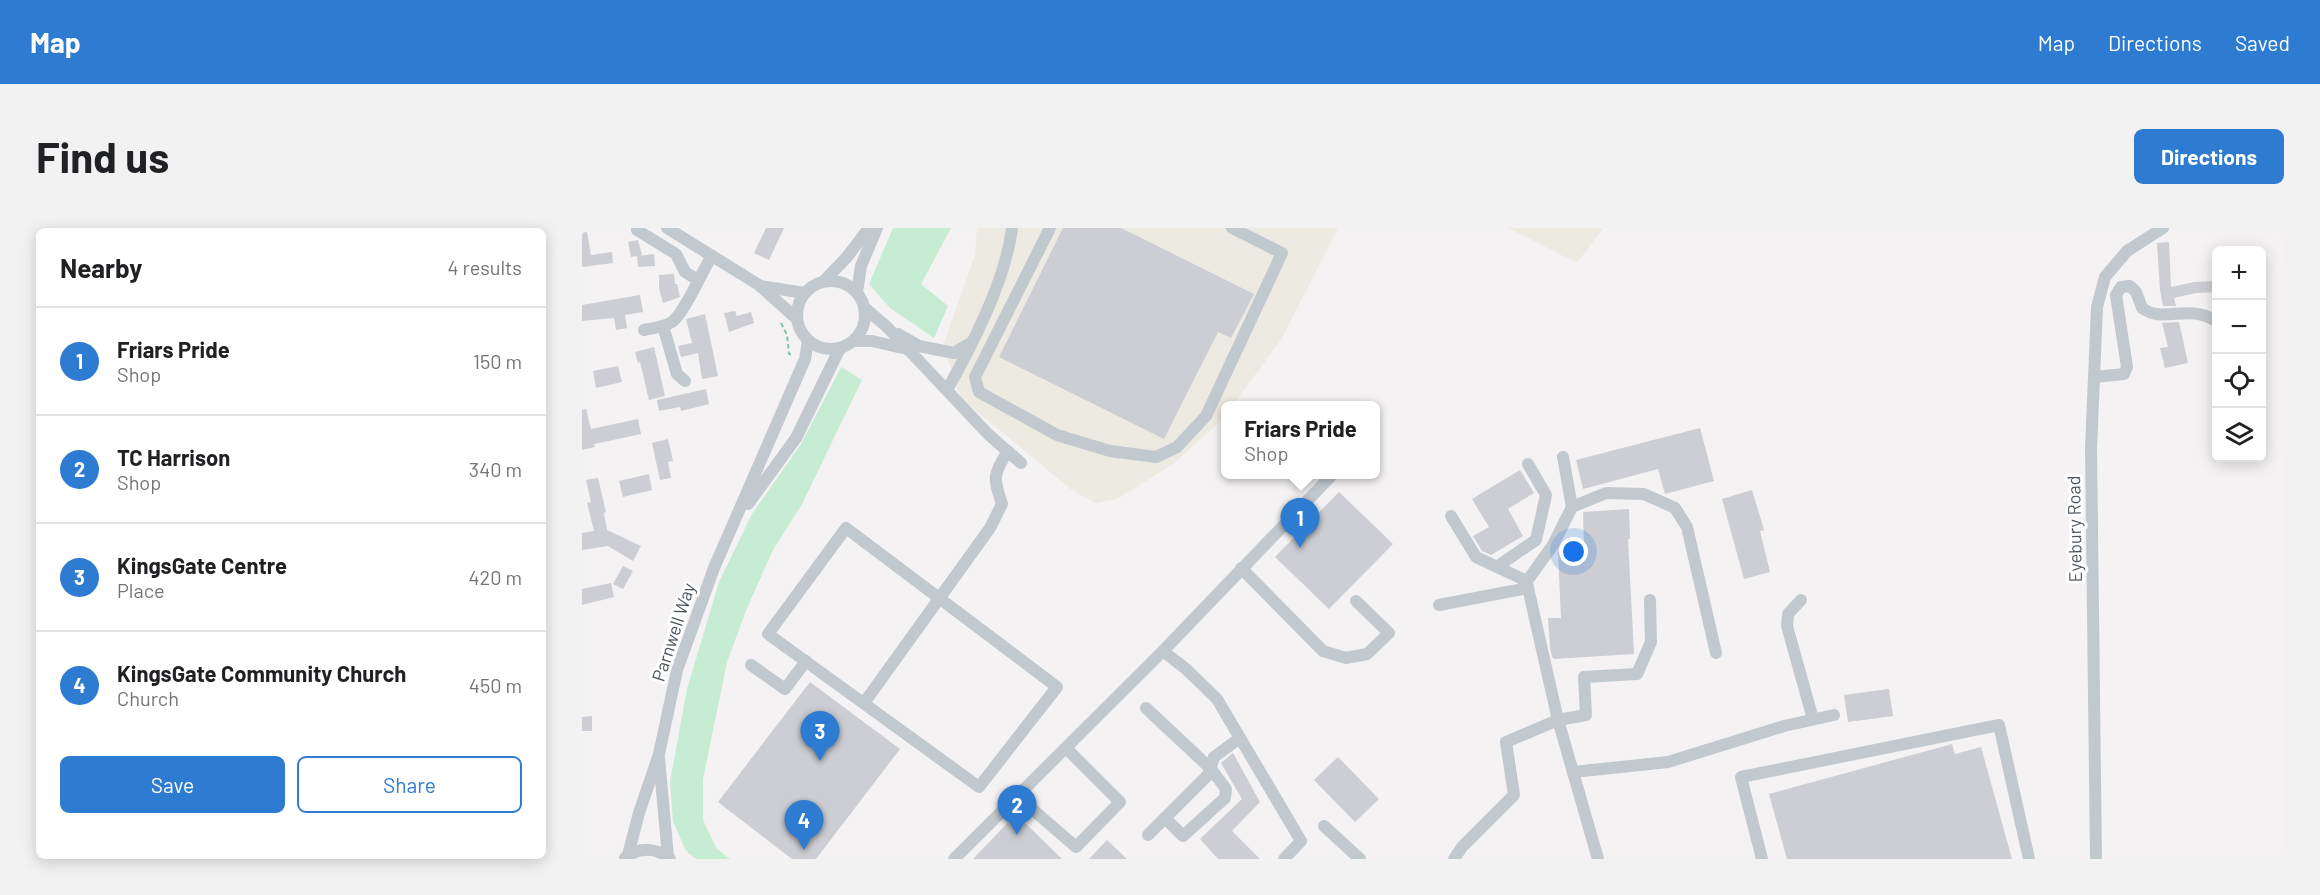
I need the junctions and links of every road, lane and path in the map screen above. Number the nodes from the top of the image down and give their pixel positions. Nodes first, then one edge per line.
1 (667, 228) edge
2 (869, 228) edge
3 (877, 228) edge
4 (1012, 228) edge
5 (1050, 228) edge
6 (1232, 228) edge
7 (2163, 228) edge
8 (637, 230) dead end
9 (712, 256) junction
10 (698, 280) junction
11 (824, 281) junction
12 (759, 285) junction
13 (857, 292) junction
14 (805, 293) junction
15 (865, 308) junction
16 (778, 316) dead end
17 (2212, 318) edge
18 (797, 319) junction
19 (663, 326) junction
20 (887, 327) junction
21 (644, 330) dead end
22 (808, 341) junction
23 (854, 341) junction
24 (971, 343) junction
25 (840, 348) junction
26 (908, 349) junction
27 (805, 359) junction
28 (2094, 377) junction
29 (685, 381) dead end
30 (947, 390) junction
31 (1008, 451) junction
32 (1563, 457) dead end
33 (1021, 463) dead end
34 (1528, 464) dead end
35 (1328, 479) edge
36 (1572, 507) junction
37 (1451, 516) dead end
38 (733, 524) junction
39 (1498, 566) junction
40 (1241, 568) junction
41 (1528, 585) junction
42 (940, 599) junction
43 (1650, 600) dead end
44 (1801, 600) dead end
45 (1356, 601) dead end
46 (1439, 605) dead end
47 (1162, 651) junction
48 (1716, 653) dead end
49 (806, 661) junction
50 (751, 665) dead end
51 (864, 703) junction
52 (1146, 708) dead end
53 (1834, 715) dead end
54 (1813, 719) junction
55 (1558, 720) junction
56 (1240, 738) junction
57 (1066, 748) junction
58 (659, 754) junction
59 (1211, 769) junction
60 (1573, 772) junction
61 (1032, 808) dead end
62 (1165, 818) junction
63 (1324, 826) dead end
64 (1148, 835) dead end
65 (626, 857) edge
66 (669, 858) edge
67 (954, 859) edge
68 (1284, 859) edge
69 (1360, 859) edge
70 (1454, 859) edge
71 (1598, 859) edge
72 (1761, 859) edge
73 (2029, 859) edge
74 (2096, 859) edge

1 - 9 street
2 - 11 street
3 - 13 street
4 - 24 street
5 - 6 street
7 - 28 street, Eyebury Road
8 - 10 street
9 - 10 street
9 - 12 street
10 - 19 street
11 - 13 street
11 - 14 street
12 - 14 street
12 - 18 street
13 - 15 street
14 - 18 street
15 - 20 street
15 - 23 street
16 - 27 path
17 - 28 street
18 - 22 street
19 - 21 street
19 - 29 street
20 - 24 street
20 - 26 street
22 - 25 street
22 - 27 street, Parnwell Way
23 - 25 street
23 - 26 street
24 - 30 street
25 - 38 street, Parnwell Way
26 - 30 street
27 - 38 street, Parnwell Way
28 - 74 street, Eyebury Road
30 - 31 street
31 - 33 street
31 - 42 street
32 - 36 street
34 - 39 street
35 - 40 street
36 - 41 street
36 - 48 street
37 - 39 street
38 - 58 street, Parnwell Way
39 - 41 street
40 - 45 street
40 - 47 street
41 - 46 street
41 - 55 street
42 - 49 street
42 - 51 street
42 - 51 street
43 - 55 street
44 - 54 street
47 - 56 street
47 - 57 street
49 - 50 street
49 - 51 street
52 - 59 street
53 - 54 street
54 - 60 street
55 - 60 street
55 - 70 street
56 - 59 street
56 - 68 street
57 - 61 street
57 - 67 street
58 - 65 street, Parnwell Way
58 - 66 street, Parnwell Way
59 - 62 street
59 - 62 street
60 - 71 street
62 - 64 street
63 - 69 street
65 - 66 street
72 - 73 street

